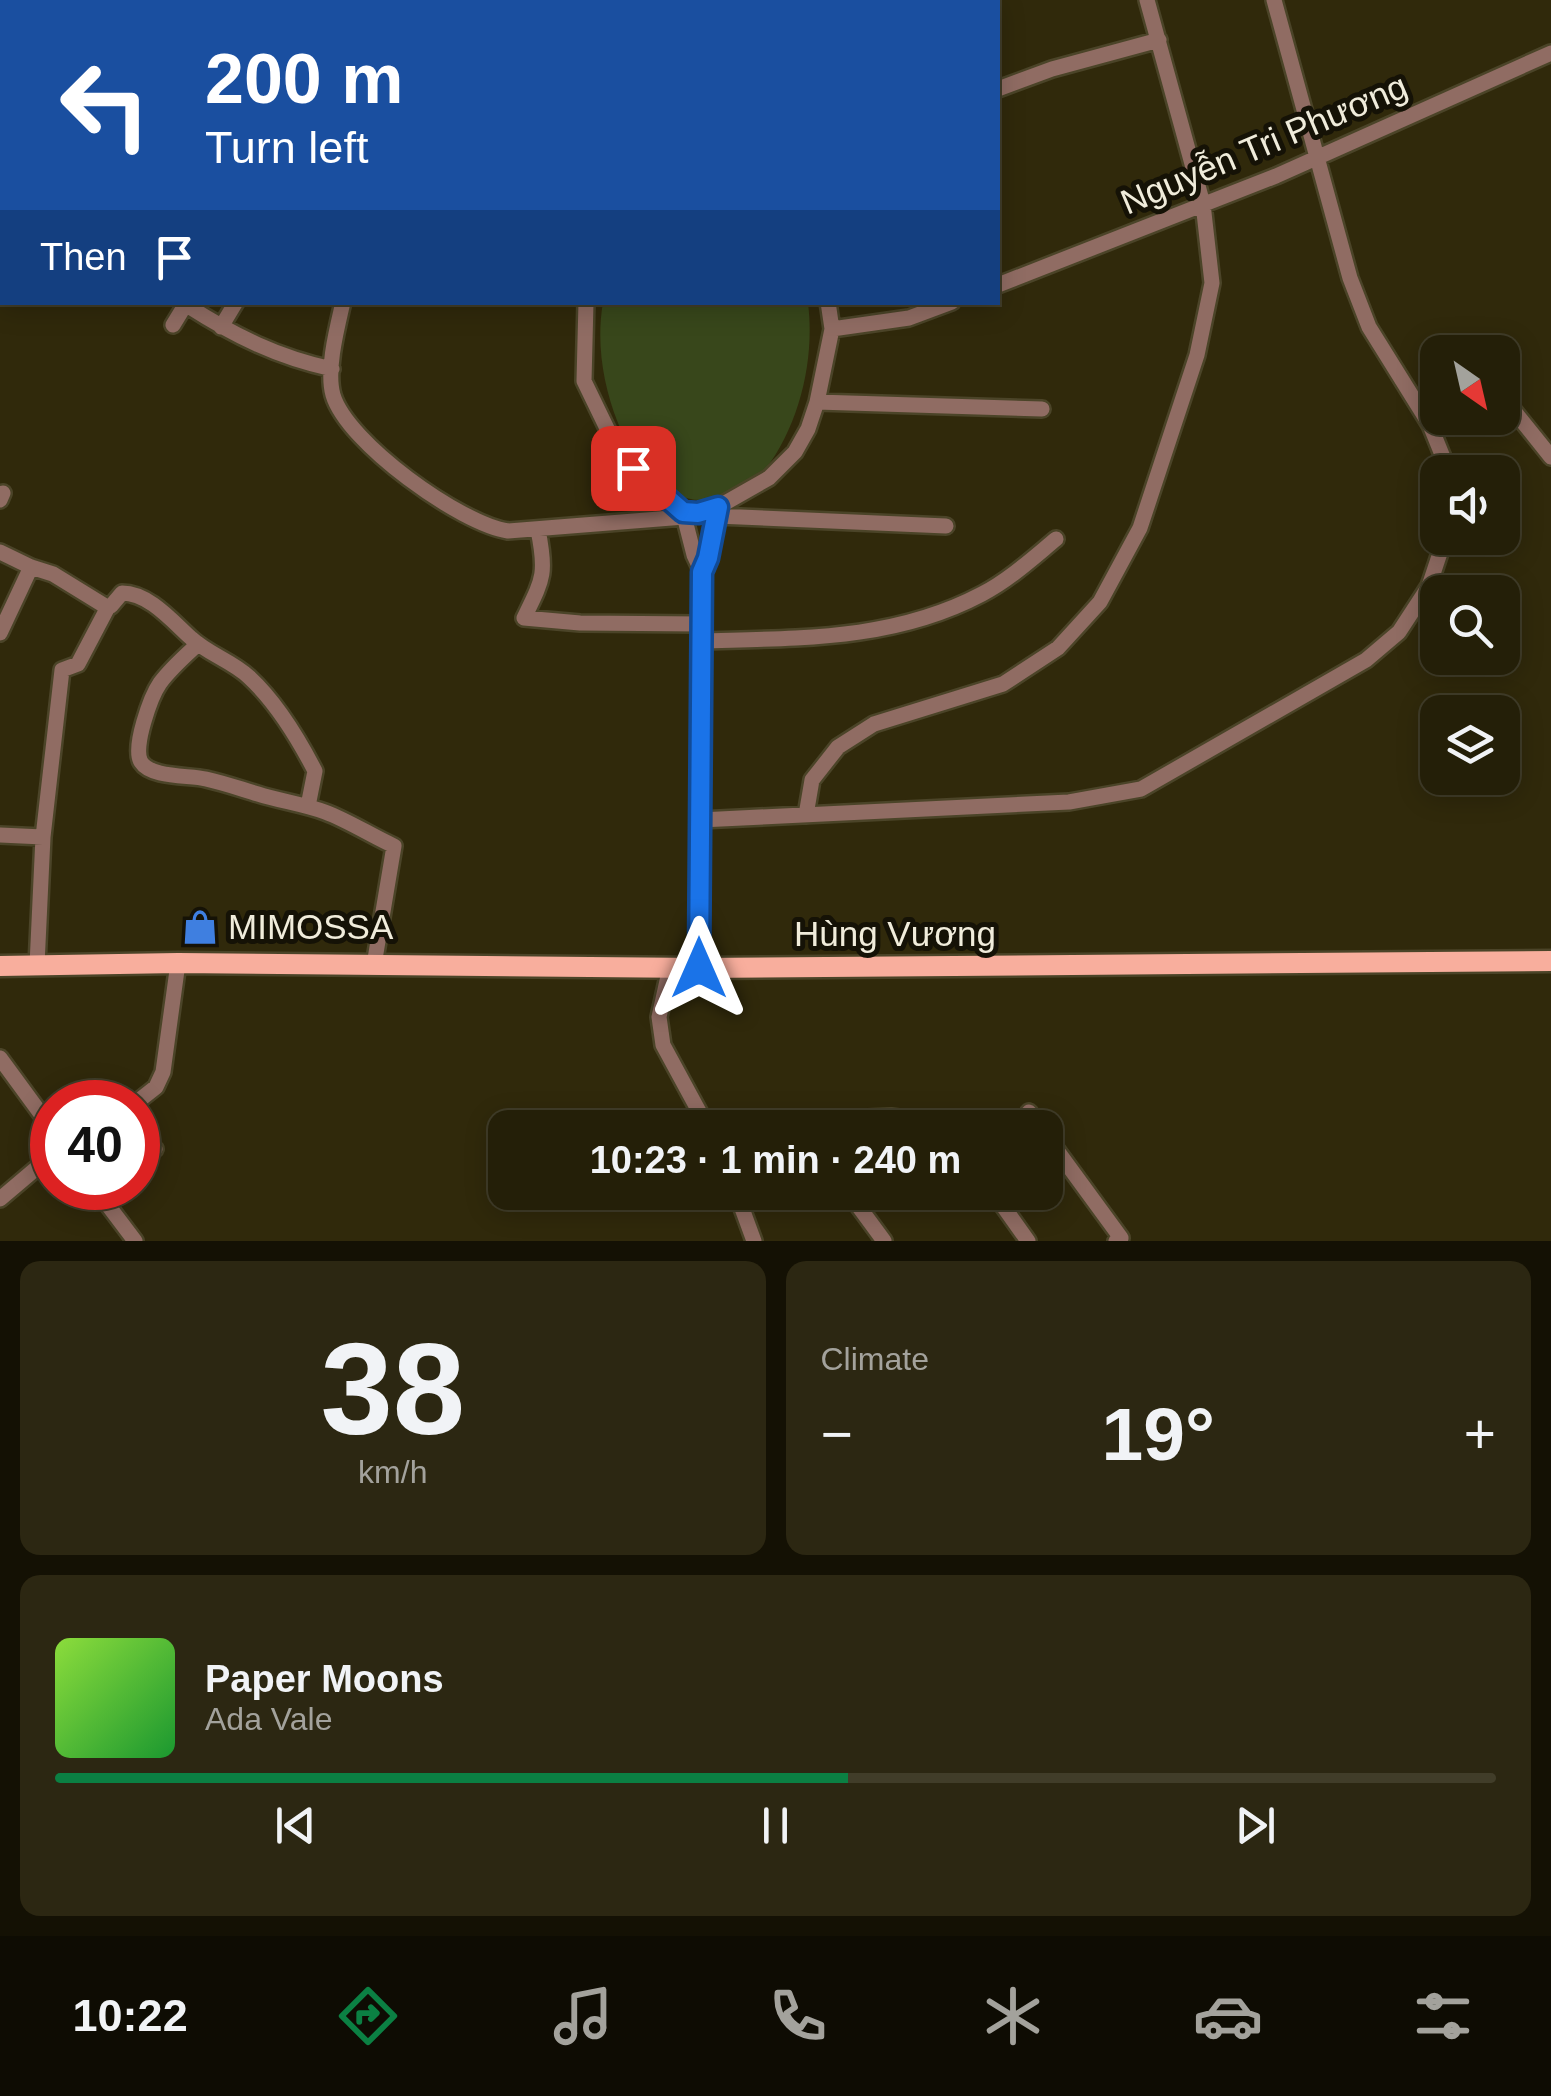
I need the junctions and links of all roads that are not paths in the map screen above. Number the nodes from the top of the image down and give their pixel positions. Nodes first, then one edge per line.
1 (1148, 0) edge
2 (1274, 0) edge
3 (1159, 40) junction
4 (1551, 53) edge
5 (1000, 88) edge
6 (1318, 157) junction
7 (1204, 204) junction
8 (1000, 284) edge
9 (234, 305) edge
10 (343, 305) edge
11 (586, 305) edge
12 (828, 305) edge
13 (944, 305) edge
14 (173, 326) dead end
15 (221, 327) junction
16 (832, 329) junction
17 (332, 369) junction
18 (817, 402) junction
19 (1042, 409) dead end
20 (1520, 418) edge
21 (1441, 455) edge
22 (1551, 456) edge
23 (718, 512) junction
24 (684, 514) junction
25 (946, 526) dead end
26 (538, 530) junction
27 (1056, 538) dead end
28 (0, 552) edge
29 (1439, 555) edge
30 (31, 567) junction
31 (702, 572) junction
32 (108, 607) junction
33 (701, 624) junction
34 (0, 634) edge
35 (700, 642) junction
36 (198, 644) junction
37 (308, 806) junction
38 (806, 815) junction
39 (700, 820) junction
40 (0, 835) edge
41 (43, 837) junction
42 (1551, 961) edge
43 (178, 963) junction
44 (37, 964) junction
45 (374, 965) junction
46 (0, 966) edge
47 (670, 967) junction
48 (699, 968) junction
49 (0, 1058) edge
50 (159, 1080) edge
51 (30, 1099) edge
52 (702, 1110) edge
53 (1063, 1159) edge
54 (30, 1174) edge
55 (0, 1199) edge
56 (112, 1210) edge
57 (743, 1210) edge
58 (861, 1210) edge
59 (1006, 1210) edge
60 (1120, 1240) edge
61 (135, 1241) edge
62 (754, 1241) edge
63 (884, 1241) edge
64 (1028, 1241) edge

1 - 3 street
2 - 6 street
3 - 5 street
3 - 7 street
4 - 6 street, Nguyễn Tri Phương
6 - 7 street, Nguyễn Tri Phương
6 - 21 street
7 - 8 street, Nguyễn Tri Phương
7 - 38 street
9 - 15 street
10 - 17 street
11 - 24 street
12 - 16 street
13 - 16 street
14 - 15 street
15 - 17 street
16 - 18 street
17 - 26 street
18 - 19 street
18 - 23 street
20 - 22 street
23 - 24 street
23 - 25 street
23 - 31 street
24 - 26 street
24 - 31 street
26 - 33 street
27 - 35 street
28 - 30 street
29 - 38 street
30 - 32 street
30 - 34 street
31 - 33 street
32 - 36 street
32 - 41 street
33 - 35 street
35 - 39 street
36 - 37 street
36 - 37 street
37 - 45 street
38 - 39 street
39 - 48 street
40 - 41 street
41 - 44 street
42 - 48 main road, Hùng Vương
43 - 44 main road, Hùng Vương
43 - 45 main road, Hùng Vương
43 - 50 street
44 - 46 main road, Hùng Vương
45 - 47 main road, Hùng Vương
47 - 48 main road, Hùng Vương
47 - 52 street
49 - 51 street
53 - 60 street
54 - 55 street
56 - 61 street
57 - 62 street
58 - 63 street
59 - 64 street

